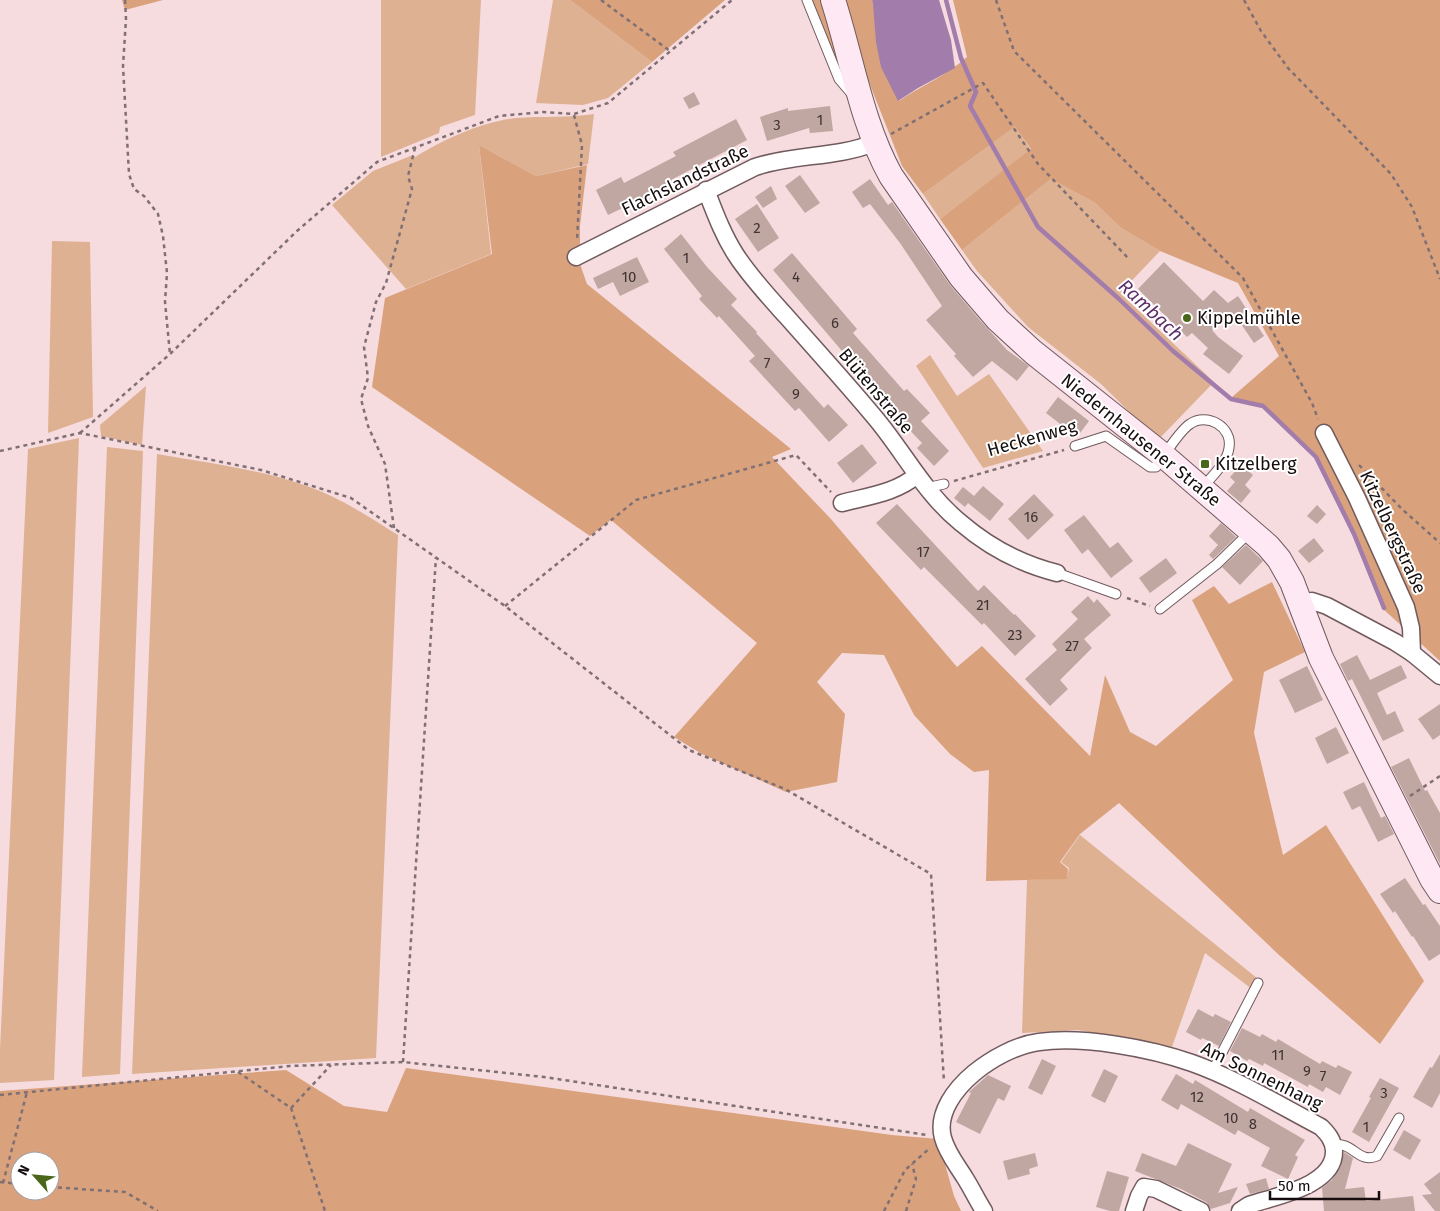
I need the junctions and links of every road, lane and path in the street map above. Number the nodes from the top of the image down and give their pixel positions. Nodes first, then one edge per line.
1 (125, 0) edge
2 (601, 0) edge
3 (732, 0) edge
4 (807, 0) edge
5 (833, 0) edge
6 (996, 0) edge
7 (1244, 0) edge
8 (670, 51) junction
9 (863, 107) junction
10 (574, 114) junction
11 (874, 143) junction
12 (415, 148) junction
13 (706, 190) junction
14 (576, 257) joint
15 (1129, 259) dead end
16 (1440, 279) edge
17 (170, 354) junction
18 (80, 433) junction
19 (1324, 433) joint
20 (1075, 446) joint
21 (0, 451) edge
22 (1164, 456) junction
23 (1356, 463) dead end
24 (922, 481) junction
25 (944, 484) joint
26 (1202, 489) junction
27 (842, 503) joint
28 (394, 528) junction
29 (1251, 531) junction
30 (1440, 543) edge
31 (436, 557) junction
32 (1057, 573) joint
33 (1116, 594) joint
34 (1300, 603) junction
35 (505, 606) junction
36 (1160, 609) joint
37 (1412, 653) junction
38 (1440, 676) edge
39 (1440, 776) edge
40 (1396, 806) junction
41 (1440, 891) edge
42 (1258, 982) dead end
43 (403, 1062) junction
44 (331, 1064) junction
45 (237, 1071) junction
46 (1212, 1072) junction
47 (27, 1092) junction
48 (0, 1095) edge
49 (292, 1108) junction
50 (946, 1110) junction
51 (1399, 1118) dead end
52 (943, 1138) junction
53 (1333, 1145) junction
54 (912, 1164) junction
55 (1, 1183) edge
56 (60, 1188) edge
57 (158, 1211) edge
58 (325, 1211) edge
59 (884, 1211) edge
60 (906, 1211) edge
61 (984, 1211) edge
62 (1134, 1211) edge
63 (1201, 1211) edge
64 (1240, 1211) edge

1 - 17 path
2 - 8 path
3 - 8 path
4 - 9 lane
5 - 9 main road, Niedernhausener Straße
6 - 19 path
7 - 16 path
8 - 10 path
9 - 11 main road, Niedernhausener Straße
10 - 12 path
10 - 14 path
11 - 13 street, Flachslandstraße
11 - 15 path
11 - 22 main road, Niedernhausener Straße
12 - 17 path
12 - 28 path
13 - 14 street, Flachslandstraße
13 - 24 street, Blütenstraße
17 - 18 path
18 - 21 path
18 - 28 path
19 - 37 street, Kitzelbergstraße
20 - 22 lane, Heckenweg
20 - 25 path, Heckenweg
22 - 26 main road, Niedernhausener Straße
22 - 26 lane
23 - 30 path
24 - 25 lane
24 - 27 street
24 - 32 street, Blütenstraße
26 - 29 main road, Niedernhausener Straße
27 - 35 path
28 - 31 path
29 - 34 main road, Niedernhausener Straße
29 - 36 lane
31 - 35 path
31 - 43 path
32 - 33 lane
33 - 36 path
34 - 37 street
34 - 40 main road, Niedernhausener Straße
35 - 50 path
37 - 38 street
39 - 40 path
40 - 41 main road, Niedernhausener Straße
42 - 46 lane
43 - 44 path
43 - 52 path
44 - 45 path
44 - 49 path
45 - 47 path
45 - 49 path
46 - 50 street, Am Sonnenhang
46 - 53 street, Am Sonnenhang
47 - 48 path
47 - 55 path
49 - 58 path
50 - 52 street, Am Sonnenhang
51 - 53 lane
52 - 54 path
52 - 61 street
53 - 64 street
54 - 59 path
54 - 60 path
56 - 57 path
62 - 63 street

